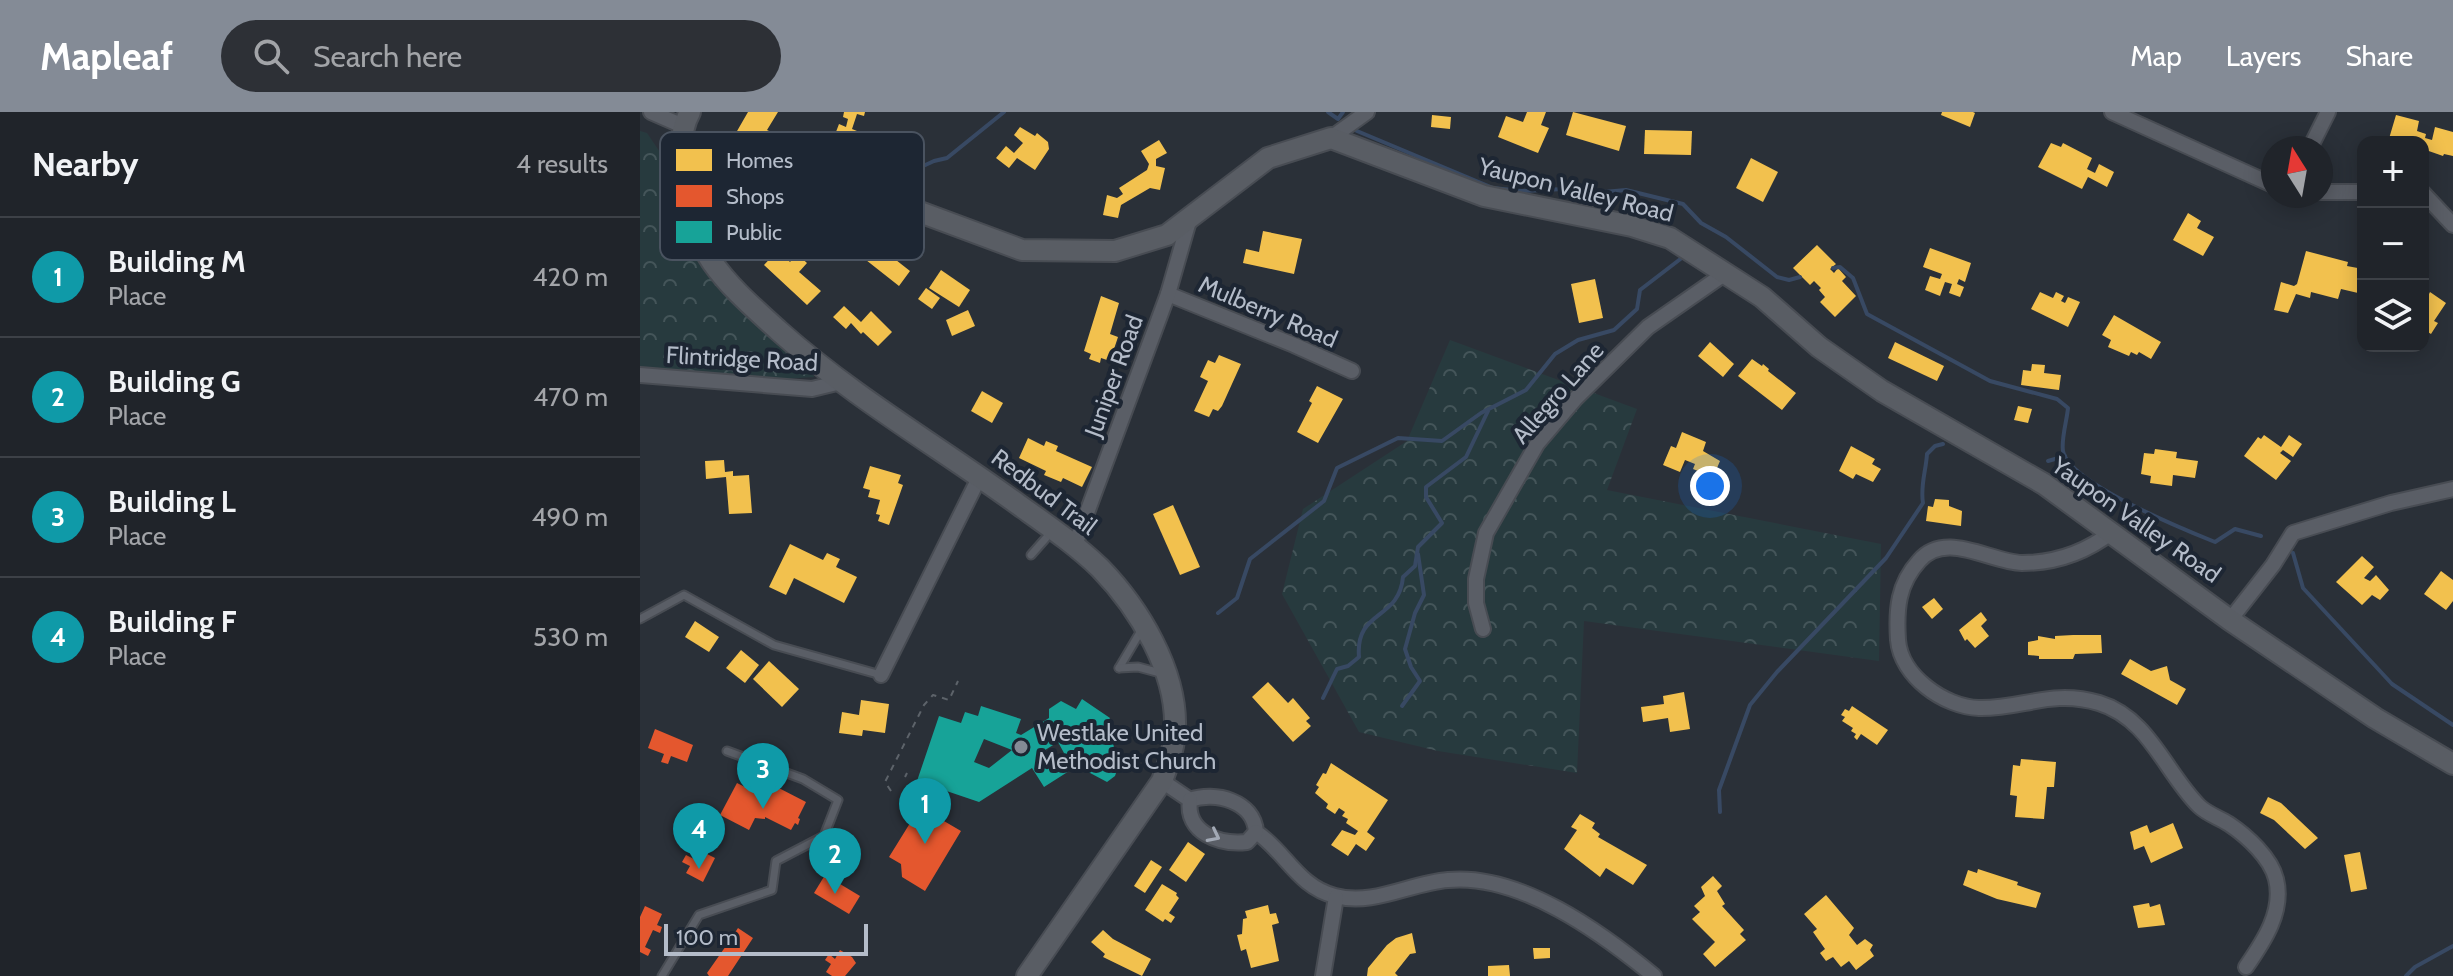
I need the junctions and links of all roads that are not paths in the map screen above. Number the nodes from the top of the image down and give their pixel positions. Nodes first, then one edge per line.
1 (651, 112) edge
2 (1367, 112) edge
3 (2112, 112) edge
4 (2328, 112) edge
5 (686, 119) edge
6 (2316, 136) edge
7 (1331, 138) junction
8 (2261, 180) edge
9 (2333, 192) edge
10 (2357, 192) edge
11 (2429, 199) edge
12 (924, 214) edge
13 (1189, 221) junction
14 (2453, 225) edge
15 (711, 260) edge
16 (1727, 272) junction
17 (1168, 294) junction
18 (1352, 371) dead end
19 (640, 375) edge
20 (841, 382) junction
21 (980, 476) junction
22 (2453, 489) edge
23 (1054, 530) junction
24 (2112, 532) junction
25 (1075, 545) junction
26 (1031, 555) dead end
27 (640, 619) edge
28 (2230, 620) junction
29 (1143, 627) junction
30 (1483, 629) dead end
31 (1166, 674) junction
32 (881, 675) joint
33 (727, 751) dead end
34 (2453, 764) edge
35 (1162, 781) junction
36 (1190, 800) junction
37 (1256, 832) junction
38 (1336, 897) junction
39 (2246, 967) dead end
40 (662, 976) edge
41 (1027, 976) edge
42 (1323, 976) edge
43 (1654, 976) edge

1 - 5 street
2 - 7 street
3 - 8 street
4 - 6 street
7 - 13 street
7 - 16 street, Yaupon Valley Road
9 - 10 street
11 - 14 street
12 - 13 street
13 - 17 street, Juniper Road
15 - 20 street, Redbud Trail
16 - 24 street, Yaupon Valley Road
16 - 30 street, Allegro Lane
17 - 18 street, Mulberry Road
17 - 25 street, Juniper Road
19 - 20 street, Flintridge Road
20 - 21 street, Redbud Trail
21 - 23 street, Redbud Trail
21 - 32 street
22 - 28 street
23 - 25 street, Redbud Trail
23 - 26 lane
24 - 28 street, Yaupon Valley Road
24 - 39 street
25 - 29 street, Redbud Trail
27 - 32 lane
28 - 34 street, Yaupon Valley Road
29 - 31 street, Redbud Trail
29 - 31 lane
31 - 35 street, Redbud Trail
33 - 40 lane
35 - 36 street
35 - 41 street, Redbud Trail
36 - 37 street
36 -> 37 street
37 - 38 street
38 - 42 street
38 - 43 street

